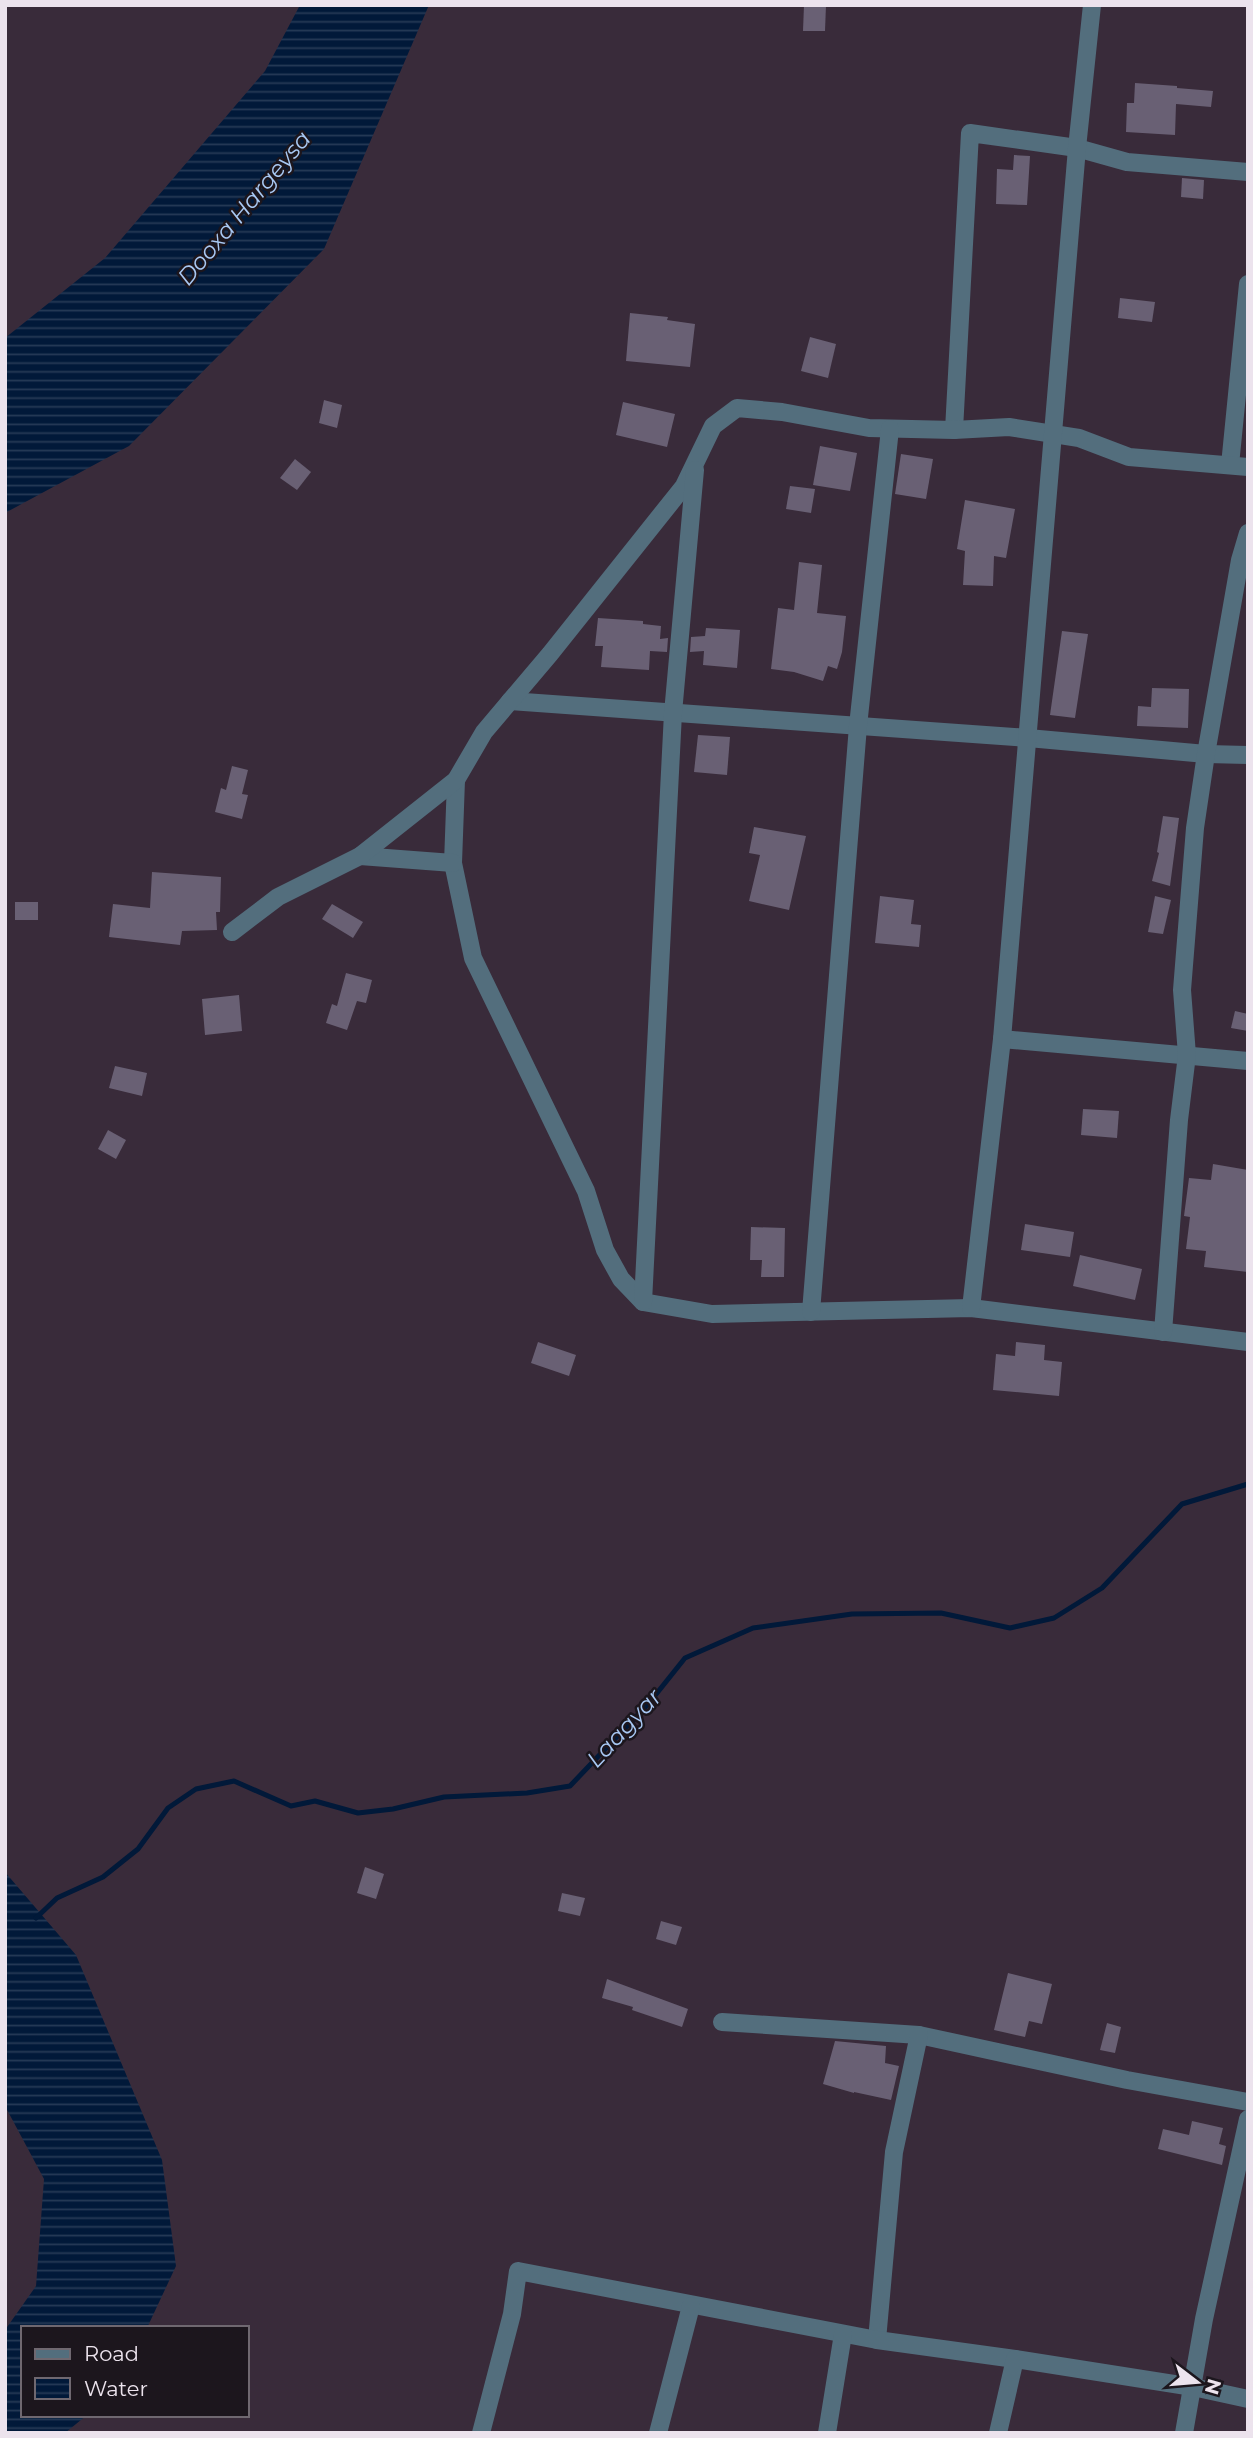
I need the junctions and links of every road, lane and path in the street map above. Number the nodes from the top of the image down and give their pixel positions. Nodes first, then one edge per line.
1 (1092, 5) edge
2 (1077, 148) junction
3 (1248, 172) edge
4 (1248, 284) edge
5 (890, 429) junction
6 (954, 430) junction
7 (1054, 434) junction
8 (696, 459) junction
9 (1239, 466) edge
10 (1248, 533) edge
11 (510, 701) junction
12 (673, 713) junction
13 (858, 726) junction
14 (1028, 738) junction
15 (1206, 754) junction
16 (1248, 755) edge
17 (456, 780) junction
18 (360, 856) junction
19 (453, 863) junction
20 (232, 932) dead end
21 (1002, 1039) junction
22 (1187, 1055) junction
23 (1248, 1061) edge
24 (643, 1302) junction
25 (971, 1308) junction
26 (811, 1312) junction
27 (1163, 1332) junction
28 (1248, 1342) edge
29 (722, 2022) dead end
30 (919, 2035) junction
31 (1248, 2102) edge
32 (1248, 2119) edge
33 (691, 2305) junction
34 (844, 2334) junction
35 (877, 2340) junction
36 (1014, 2359) junction
37 (1194, 2387) junction
38 (1248, 2399) edge
39 (481, 2433) edge
40 (658, 2433) edge
41 (827, 2433) edge
42 (998, 2433) edge
43 (1184, 2433) edge

1 - 2 street
2 - 3 street
2 - 6 street
2 - 7 street
4 - 9 street
5 - 6 street
5 - 8 street
5 - 13 street
6 - 7 street
7 - 9 street
7 - 14 street
8 - 11 street
8 - 12 street
10 - 15 street
11 - 12 street
11 - 17 street
12 - 13 street
12 - 24 street
13 - 14 street
13 - 26 street
14 - 15 street
14 - 21 street
15 - 16 street
15 - 22 street
17 - 18 street
17 - 19 street
18 - 19 street
18 - 20 street
19 - 24 street
21 - 22 street
21 - 25 street
22 - 23 street
22 - 27 street
24 - 26 street
25 - 26 street
25 - 27 street
27 - 28 street
29 - 30 street
30 - 31 street
30 - 35 street
32 - 37 street
33 - 34 street
33 - 39 street
33 - 40 street
34 - 35 street
34 - 41 street
35 - 36 street
36 - 37 street
36 - 42 street
37 - 38 street
37 - 43 street

